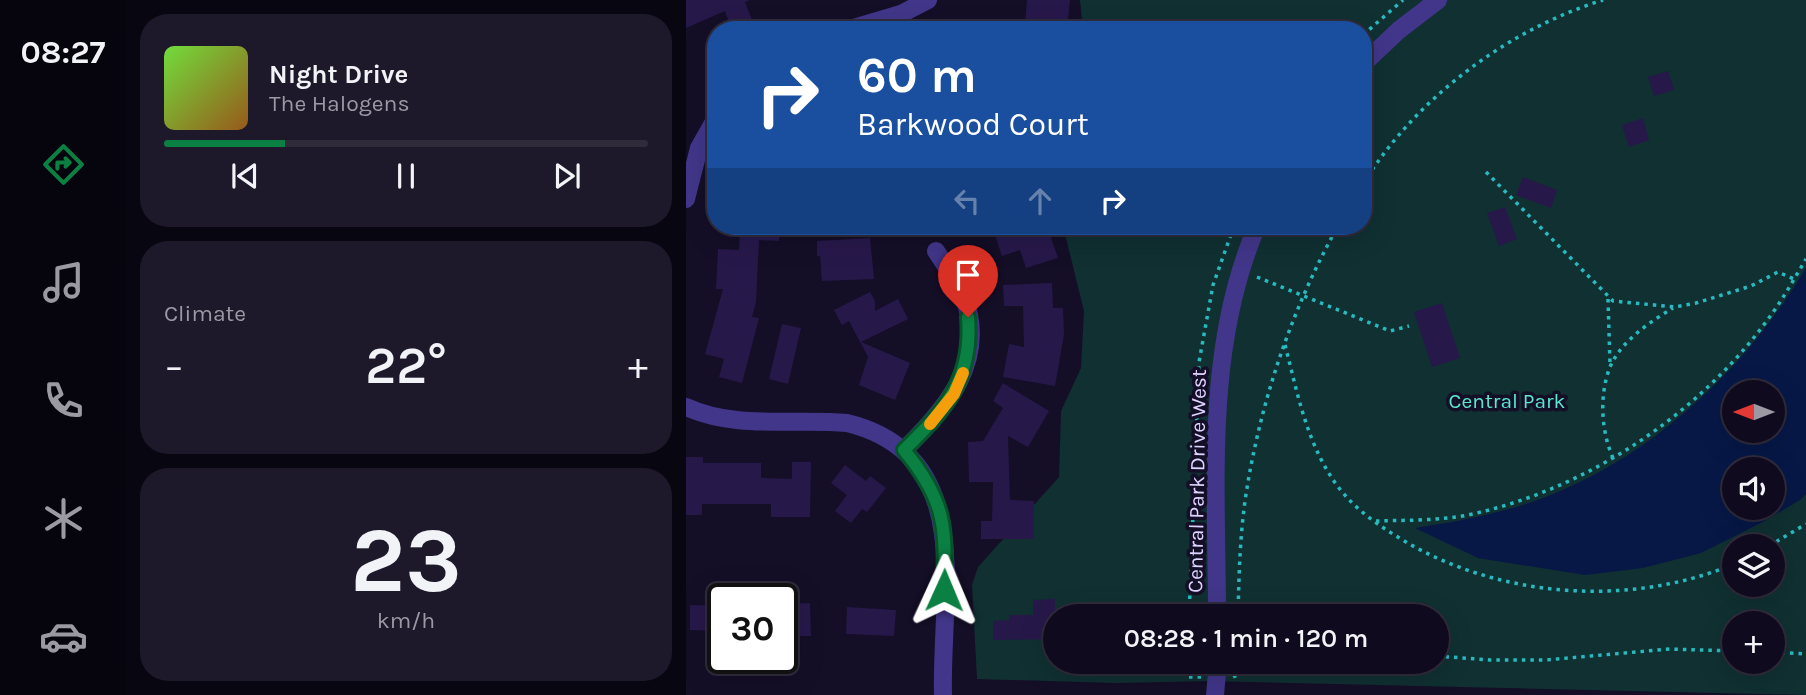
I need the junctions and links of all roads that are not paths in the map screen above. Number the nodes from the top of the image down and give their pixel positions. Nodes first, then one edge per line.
1 (928, 0) edge
2 (1438, 0) edge
3 (877, 21) edge
4 (1372, 56) edge
5 (707, 134) edge
6 (686, 199) edge
7 (1254, 235) edge
8 (936, 251) dead end
9 (686, 407) edge
10 (904, 450) junction
11 (1217, 604) edge
12 (1223, 674) edge
13 (943, 695) edge
14 (1215, 695) edge

1 - 3 street
2 - 4 street
5 - 6 street
7 - 11 street, Central Park Drive West
8 - 10 street
9 - 10 street
10 - 13 street
12 - 14 street

